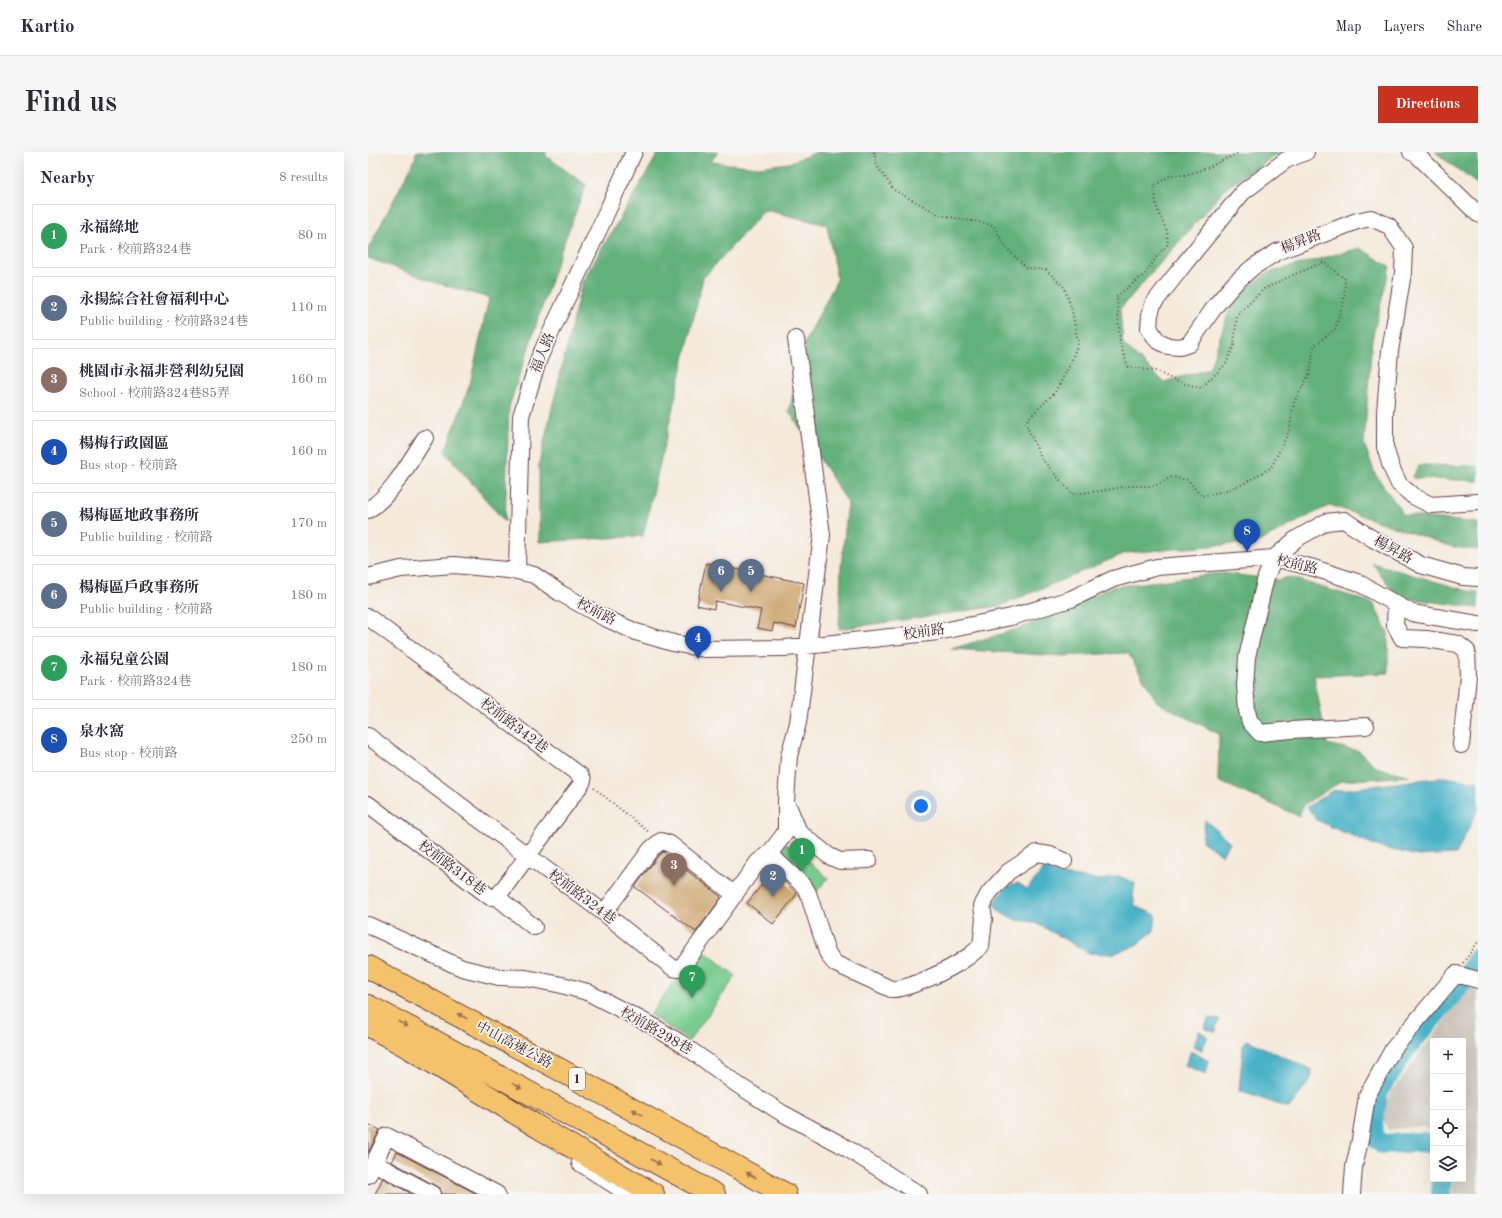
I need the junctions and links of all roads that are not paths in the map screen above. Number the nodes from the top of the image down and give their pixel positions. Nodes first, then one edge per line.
1 (634, 152) edge
2 (1306, 152) edge
3 (1411, 152) edge
4 (1478, 214) edge
5 (796, 339) dead end
6 (425, 438) dead end
7 (1478, 502) edge
8 (368, 510) edge
9 (1274, 558) junction
10 (517, 570) junction
11 (368, 577) edge
12 (1478, 578) edge
13 (1396, 604) junction
14 (368, 617) edge
15 (1478, 624) edge
16 (809, 646) junction
17 (1366, 726) dead end
18 (368, 736) edge
19 (1461, 745) dead end
20 (786, 801) junction
21 (368, 804) edge
22 (769, 854) junction
23 (528, 855) junction
24 (870, 860) dead end
25 (1064, 862) dead end
26 (734, 895) junction
27 (497, 897) junction
28 (604, 912) junction
29 (368, 925) edge
30 (534, 927) dead end
31 (368, 968) edge
32 (1475, 979) edge
33 (368, 1006) edge
34 (368, 1025) edge
35 (408, 1047) junction
36 (371, 1169) edge
37 (432, 1194) edge
38 (497, 1194) edge
39 (628, 1194) edge
40 (652, 1194) edge
41 (714, 1194) edge
42 (785, 1194) edge
43 (919, 1194) edge
44 (1352, 1194) edge

1 - 10 street, 福人路
2 - 7 street, 楊昇路
3 - 4 street
5 - 16 street, 校前路324巷
6 - 8 street
9 - 12 street, 楊昇路
9 - 13 street, 校前路
9 - 16 street, 校前路
9 - 17 street
10 - 11 street, 校前路
10 - 16 street, 校前路
13 - 15 street, 校前路
13 - 19 street
14 - 23 street, 校前路342巷
16 - 20 street, 校前路324巷
18 - 23 street, 校前路324巷
20 - 22 street, 校前路324巷
20 - 24 street
21 - 27 street, 校前路318巷
22 - 25 street
22 - 26 street, 校前路324巷
23 - 27 street, 校前路318巷
23 - 28 street, 校前路324巷
26 - 28 street
26 - 28 street, 校前路324巷
27 - 30 street
29 - 43 street, 校前路298巷
42 -> 31 highway, 中山高速公路 / 1
32 - 44 street
33 -> 41 highway
34 - 35 highway
35 - 39 street
35 - 40 highway
36 - 37 street
36 - 38 street

